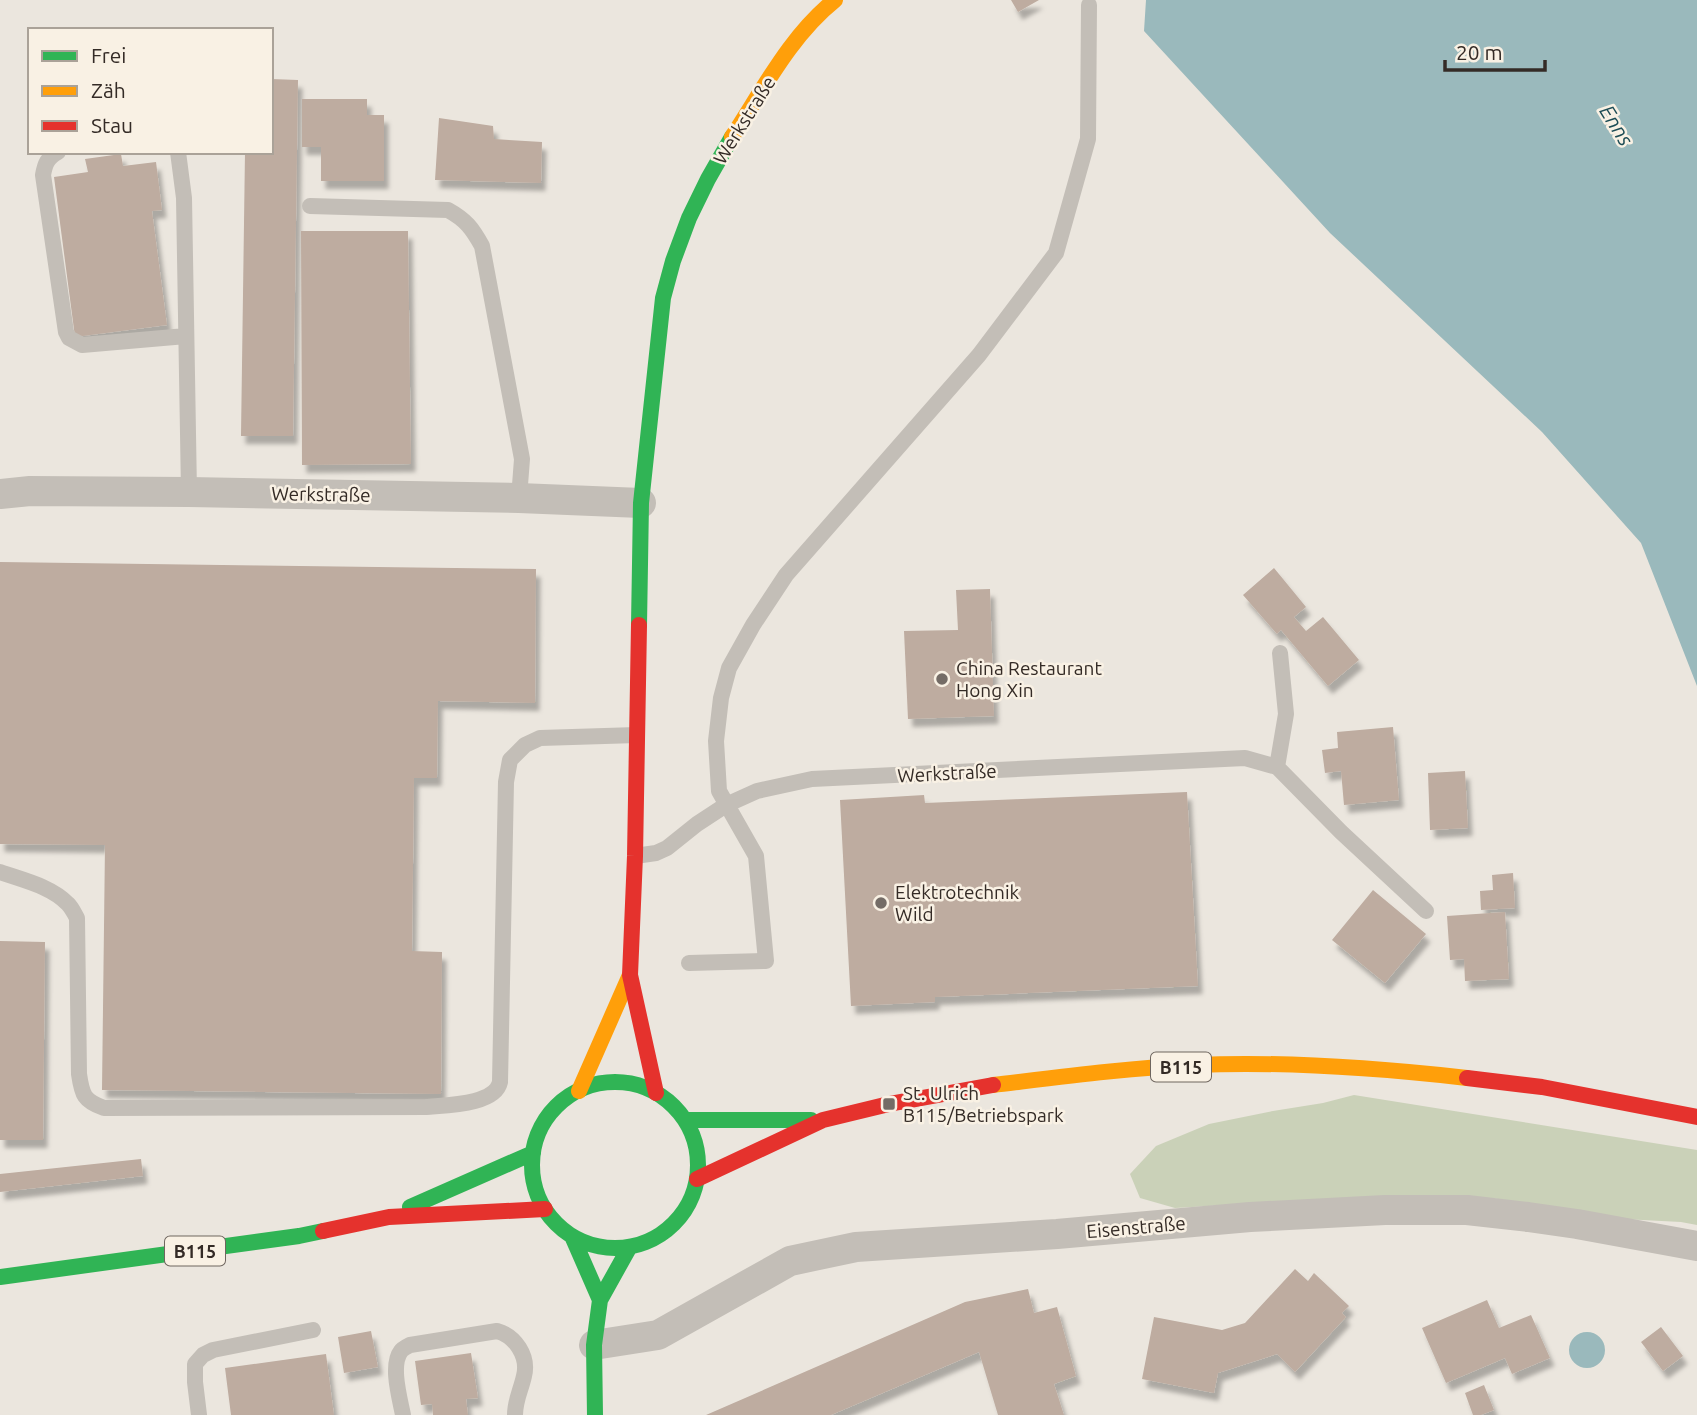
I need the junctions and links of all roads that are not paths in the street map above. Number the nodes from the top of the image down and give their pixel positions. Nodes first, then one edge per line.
1 (835, 0) edge
2 (1089, 5) dead end
3 (54, 154) edge
4 (178, 154) edge
5 (310, 206) dead end
6 (186, 336) junction
7 (189, 492) junction
8 (0, 494) edge
9 (519, 498) junction
10 (641, 503) junction
11 (1280, 653) dead end
12 (637, 735) junction
13 (1277, 767) junction
14 (726, 805) junction
15 (635, 856) junction
16 (0, 872) edge
17 (1426, 911) dead end
18 (689, 963) dead end
19 (630, 975) junction
20 (579, 1091) junction
21 (656, 1093) junction
22 (1697, 1117) edge
23 (685, 1120) junction
24 (823, 1120) junction
25 (533, 1153) junction
26 (697, 1180) junction
27 (545, 1209) junction
28 (389, 1217) junction
29 (572, 1236) junction
30 (1697, 1246) edge
31 (629, 1248) junction
32 (0, 1277) edge
33 (600, 1300) junction
34 (313, 1330) dead end
35 (594, 1345) junction
36 (199, 1415) edge
37 (403, 1415) edge
38 (515, 1415) edge
39 (596, 1415) edge

1 - 10 main road, Werkstraße
2 - 14 lane
3 - 6 lane
4 - 6 lane
5 - 9 lane
6 - 7 lane
7 - 8 street, Werkstraße
7 - 9 street, Werkstraße
9 - 10 street, Werkstraße
10 - 12 main road, Werkstraße
11 - 13 lane
12 - 15 main road, Werkstraße
12 - 16 lane
13 - 14 lane, Werkstraße
13 - 17 lane
14 - 15 lane, Werkstraße
14 - 18 lane
15 - 19 main road, Werkstraße
19 - 20 main road, Werkstraße
19 - 21 main road, Werkstraße
20 - 21 main road
20 - 25 main road
21 - 23 main road
22 - 24 main road, B115
23 - 24 main road, B115
23 - 26 main road
24 - 26 main road, B115
25 - 27 main road
25 - 28 main road, B115
26 - 31 main road
27 - 28 main road, B115
27 - 29 main road
28 - 32 main road, B115
29 - 31 main road
29 - 33 main road
30 - 35 street, Eisenstraße
31 - 33 main road
33 - 35 main road
34 - 36 lane
35 - 39 main road
37 - 38 lane

